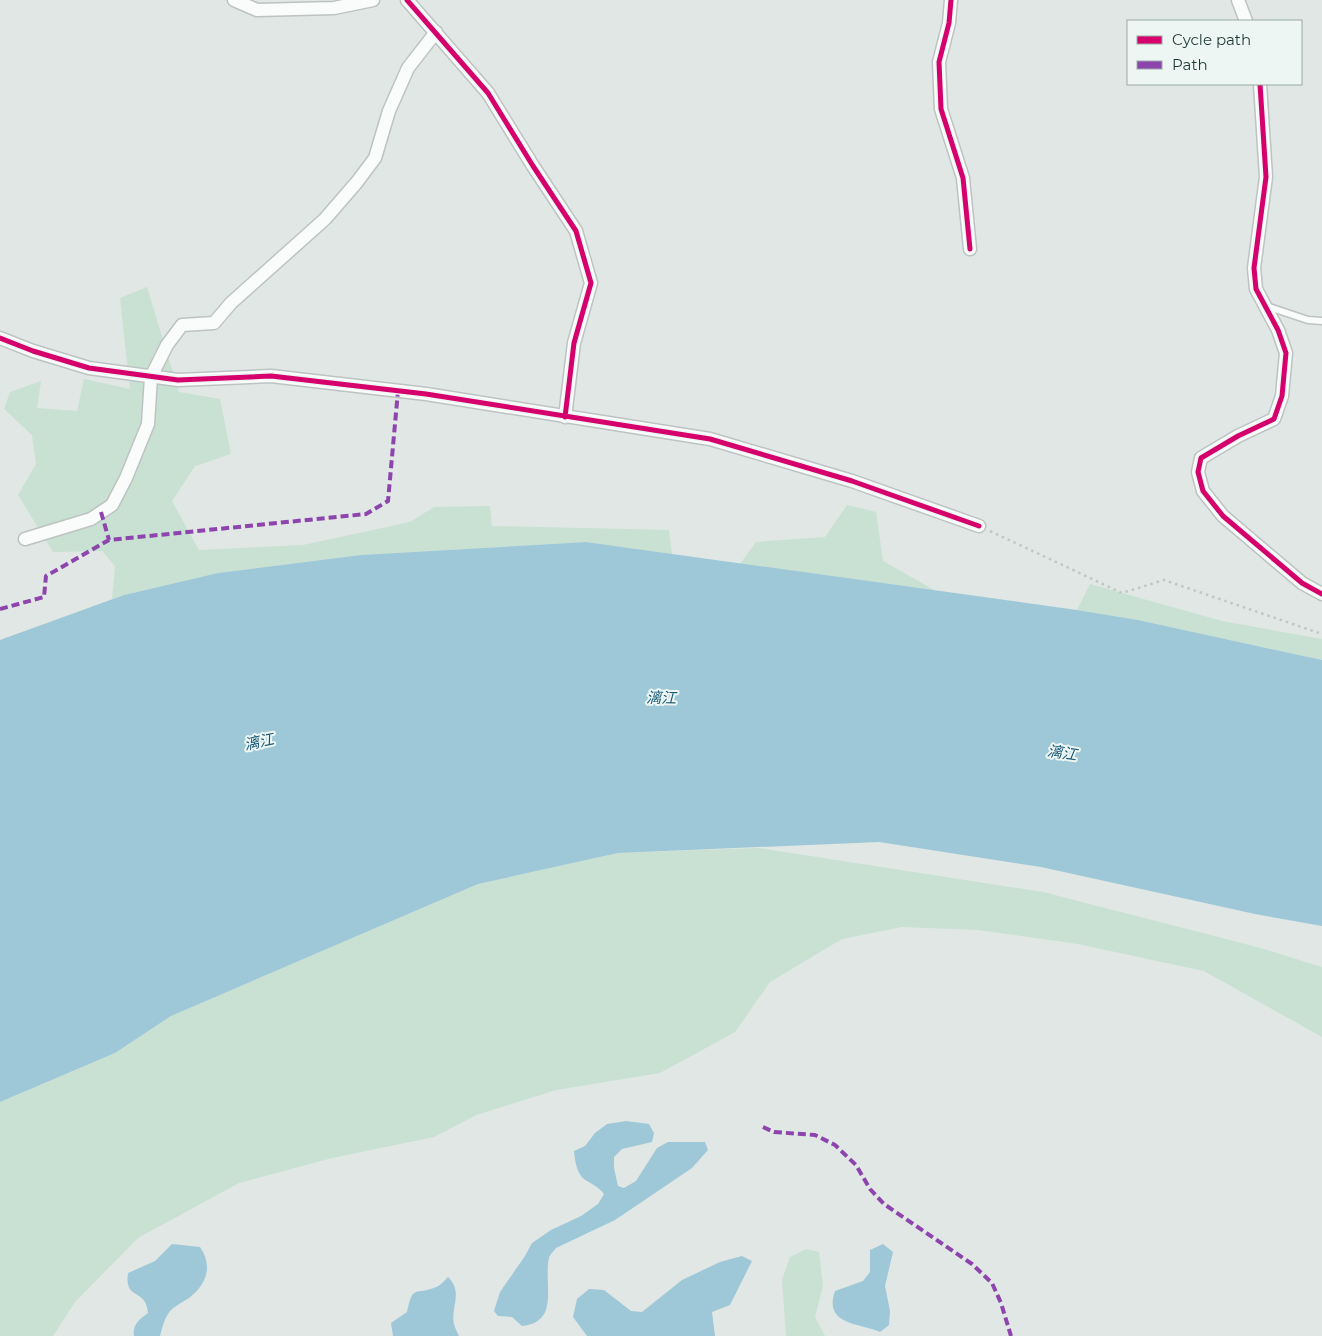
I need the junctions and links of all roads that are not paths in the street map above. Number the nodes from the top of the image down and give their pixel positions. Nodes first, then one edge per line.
1 (234, 0) edge
2 (373, 0) edge
3 (407, 0) edge
4 (1238, 0) edge
5 (952, 1) edge
6 (255, 5) edge
7 (1246, 20) edge
8 (436, 32) junction
9 (1260, 85) edge
10 (970, 249) dead end
11 (1264, 306) junction
12 (1322, 321) edge
13 (0, 338) edge
14 (151, 377) junction
15 (566, 417) junction
16 (979, 526) road end
17 (26, 539) dead end
18 (1322, 594) edge

1 - 6 street
2 - 6 street
3 - 8 street
4 - 7 street
5 - 10 street
8 - 14 street
8 - 15 street
9 - 11 street
11 - 12 lane
11 - 18 street
13 - 14 street
14 - 15 street
14 - 17 street
15 - 16 street

